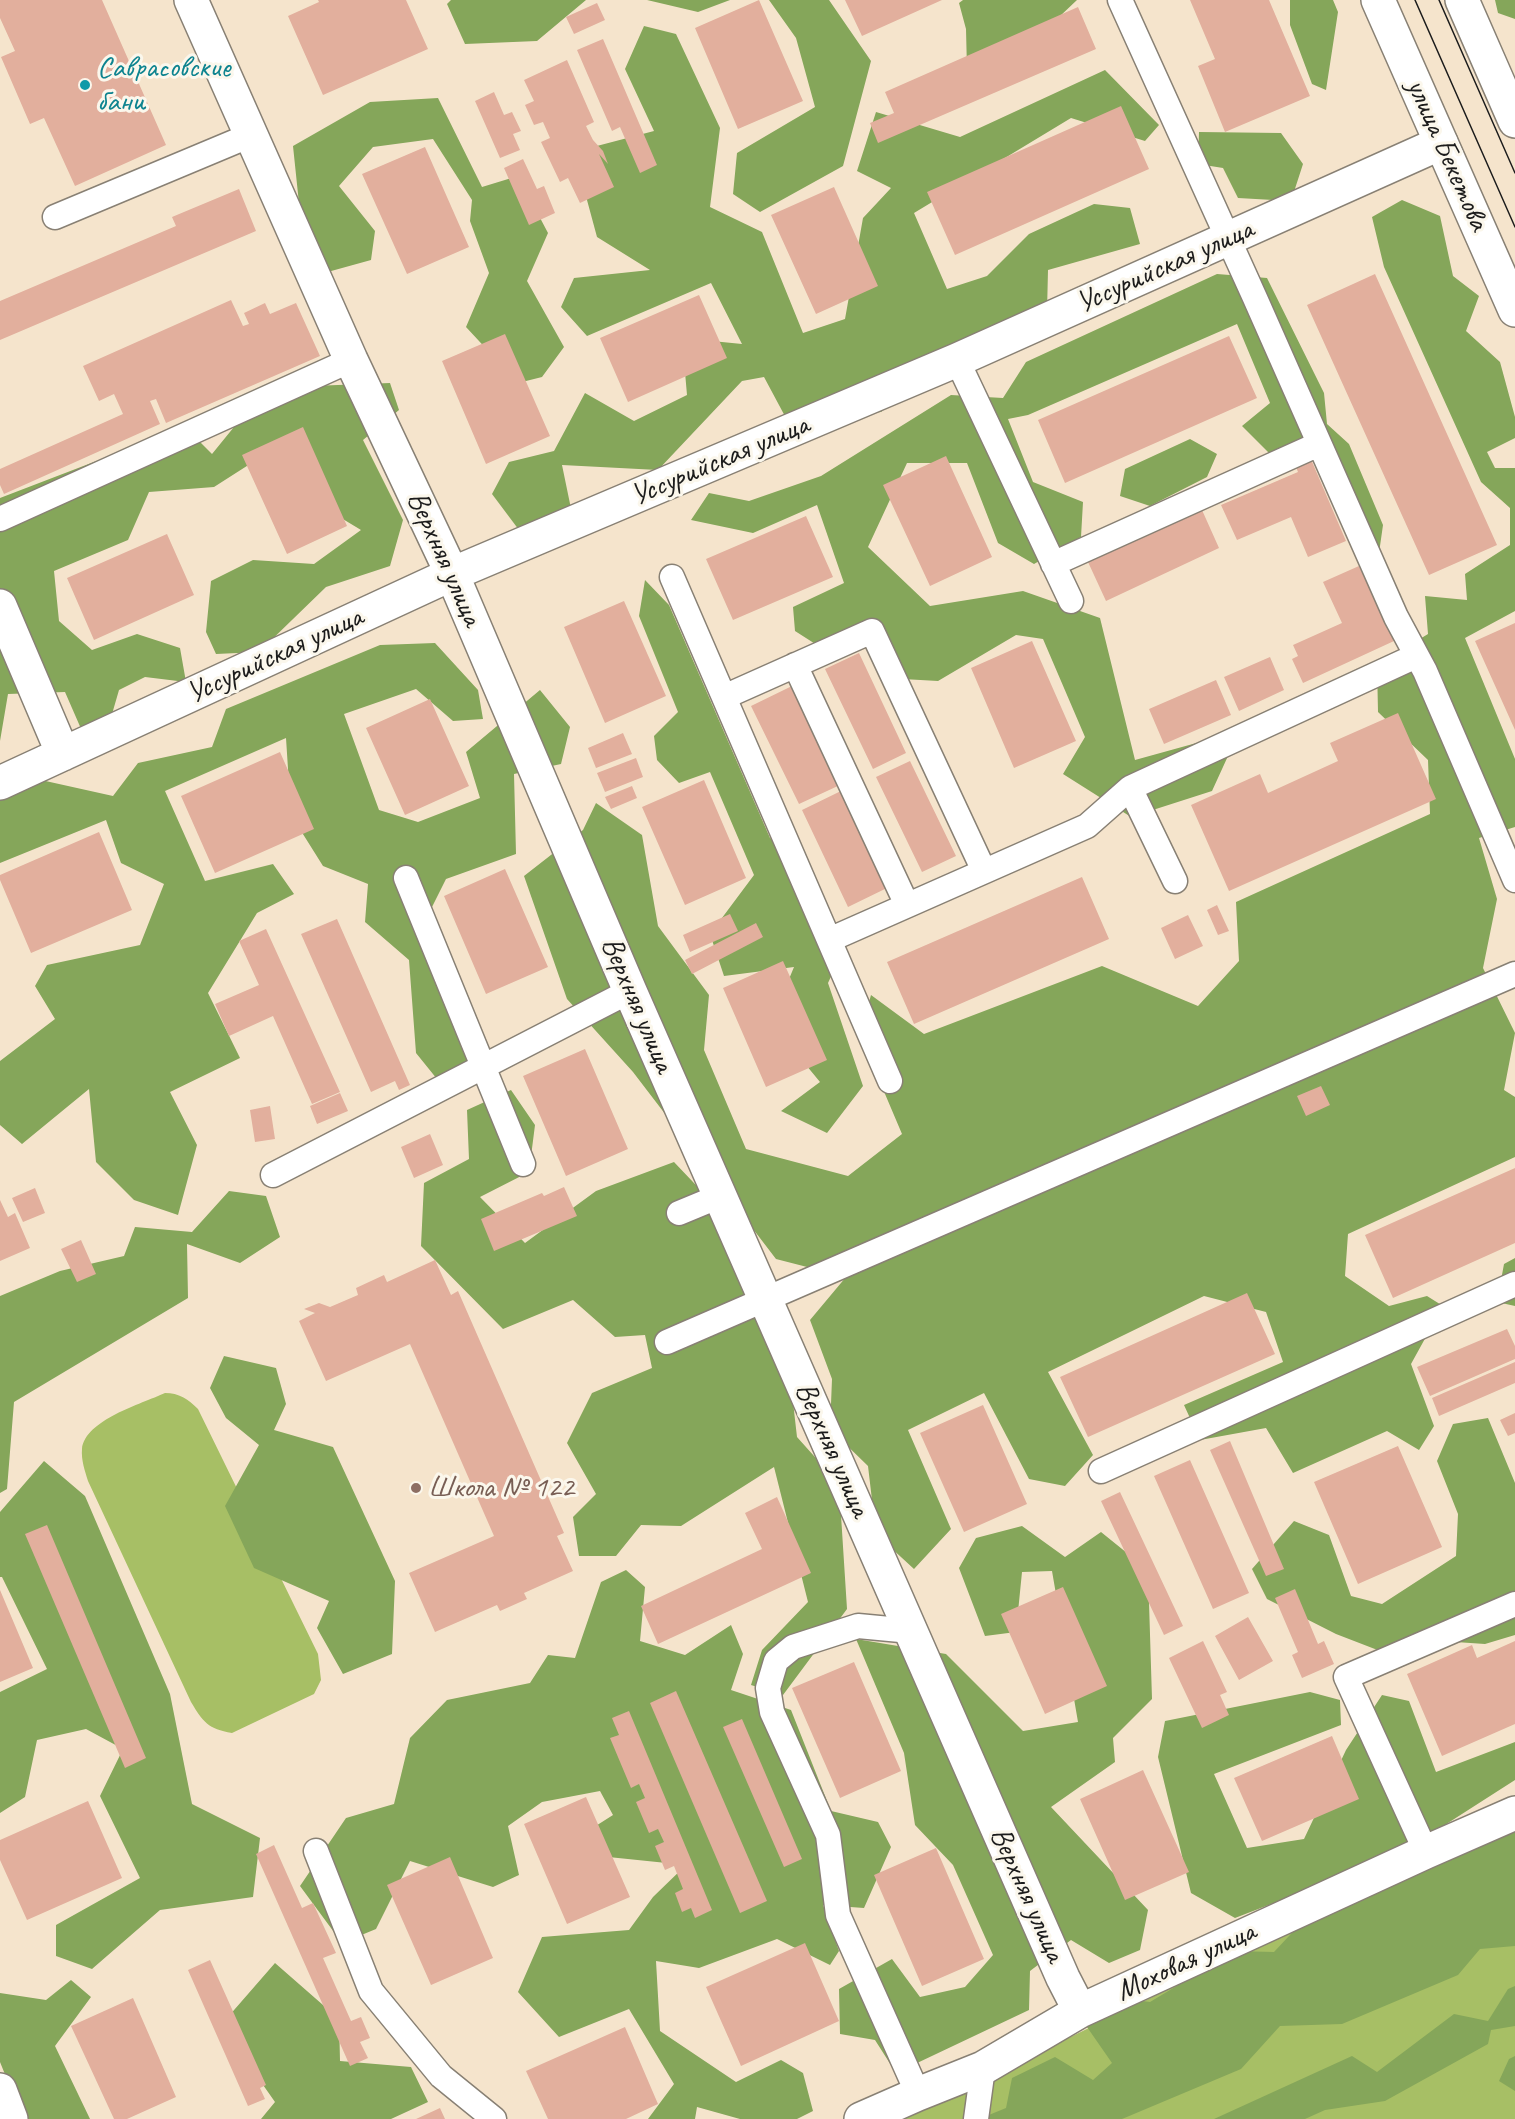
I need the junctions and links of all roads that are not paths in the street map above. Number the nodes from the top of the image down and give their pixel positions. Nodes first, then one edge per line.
1 (190, 0) edge
2 (1120, 0) edge
3 (1378, 0) edge
4 (1462, 0) edge
5 (1515, 121) edge
6 (251, 135) junction
7 (1442, 143) junction
8 (55, 217) dead end
9 (1227, 240) junction
10 (1515, 310) edge
11 (351, 360) junction
12 (957, 360) junction
13 (1319, 444) junction
14 (0, 519) edge
15 (1053, 564) junction
16 (452, 574) junction
17 (672, 577) dead end
18 (1071, 602) dead end
19 (0, 606) edge
20 (1416, 656) junction
21 (795, 665) junction
22 (724, 697) junction
23 (63, 754) junction
24 (0, 783) edge
25 (1130, 788) junction
26 (984, 872) junction
27 (406, 878) dead end
28 (1515, 880) edge
29 (1175, 881) dead end
30 (907, 905) junction
31 (829, 939) junction
32 (1515, 974) edge
33 (630, 991) junction
34 (483, 1066) junction
35 (890, 1081) dead end
36 (523, 1164) dead end
37 (273, 1175) dead end
38 (720, 1196) junction
39 (679, 1214) dead end
40 (1515, 1284) edge
41 (765, 1299) junction
42 (667, 1342) dead end
43 (1101, 1471) dead end
44 (1515, 1604) edge
45 (911, 1631) junction
46 (1515, 1814) edge
47 (316, 1851) dead end
48 (1426, 1852) junction
49 (1080, 2011) junction
50 (983, 2068) junction
51 (0, 2090) edge
52 (918, 2094) junction
53 (11, 2119) edge
54 (494, 2119) edge
55 (861, 2119) edge
56 (976, 2119) edge

1 - 6 street, Верхняя улица
2 - 9 lane
3 - 7 street, улица Бекетова
4 - 5 street
6 - 8 lane
6 - 11 street, Верхняя улица
7 - 9 street, Уссурийская улица
7 - 10 street, улица Бекетова
9 - 12 street, Уссурийская улица
9 - 13 lane
11 - 14 lane
11 - 16 street, Верхняя улица
12 - 15 lane
12 - 16 street, Уссурийская улица
13 - 15 lane
13 - 20 lane
15 - 18 lane
16 - 23 street, Уссурийская улица
16 - 33 street, Верхняя улица
17 - 22 lane
19 - 23 street
20 - 25 lane
20 - 28 lane
21 - 22 lane
21 - 26 lane
21 - 30 lane
22 - 31 lane
23 - 24 street, Уссурийская улица
25 - 26 lane
25 - 29 lane
26 - 30 lane
27 - 34 lane
30 - 31 lane
31 - 35 lane
32 - 41 lane
33 - 34 lane
33 - 38 street, Верхняя улица
34 - 36 lane
34 - 37 lane
38 - 39 lane
38 - 41 street, Верхняя улица
40 - 43 lane
41 - 42 lane
41 - 45 street, Верхняя улица
44 - 48 lane
45 - 49 street, Верхняя улица
45 - 52 lane
46 - 48 street, Моховая улица
47 - 54 lane
48 - 49 street, Моховая улица
49 - 50 street, Моховая улица
50 - 52 street, Моховая улица
50 - 56 lane
51 - 53 street
52 - 55 street, Моховая улица

